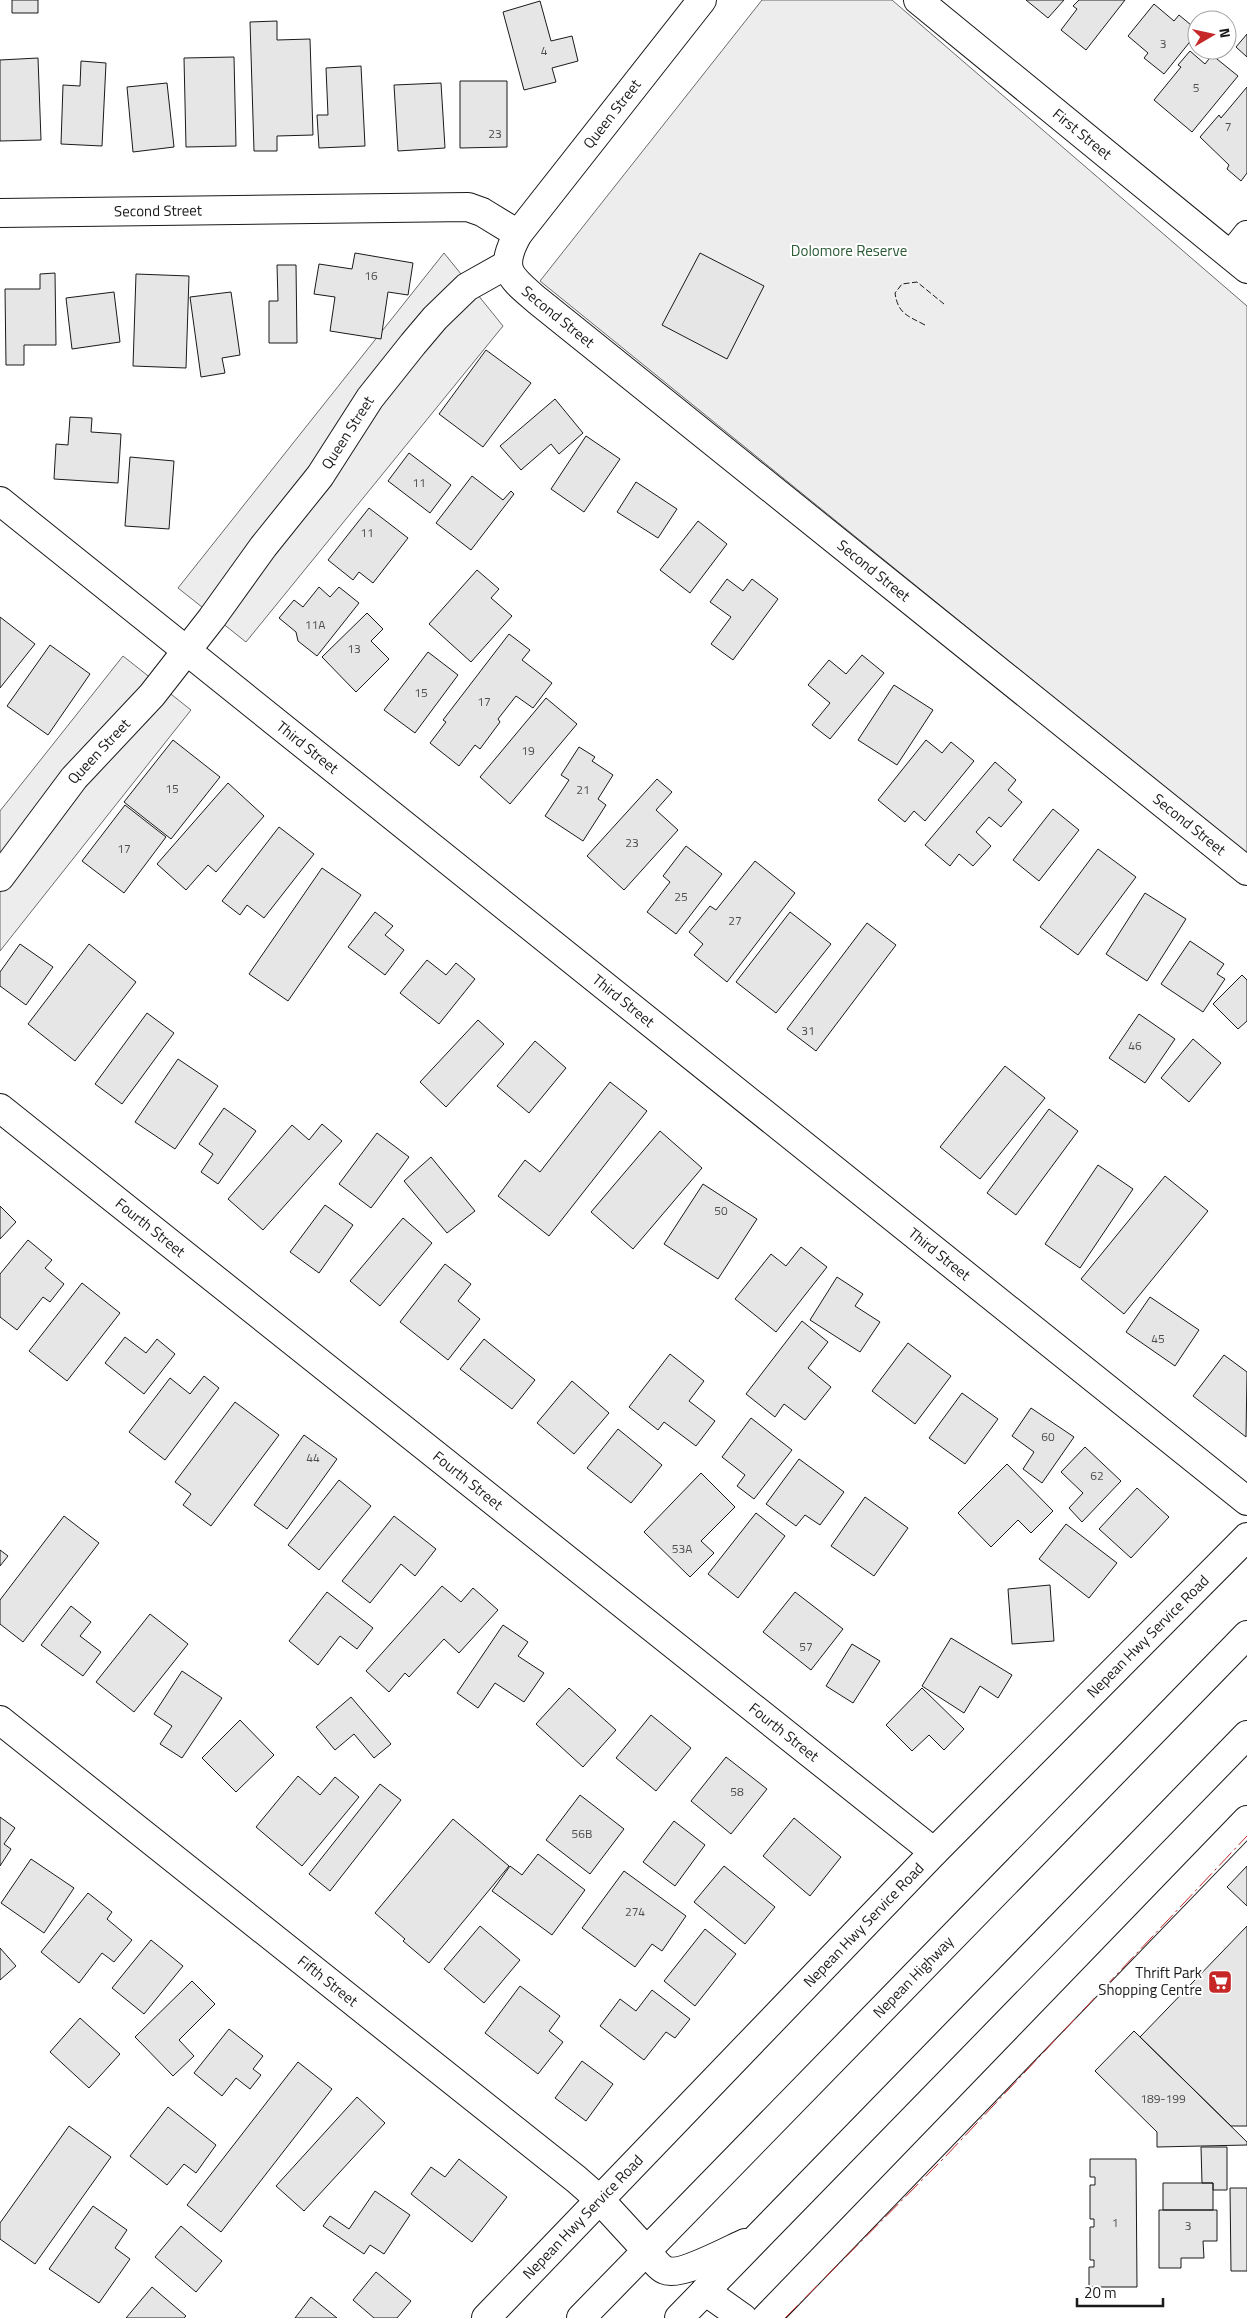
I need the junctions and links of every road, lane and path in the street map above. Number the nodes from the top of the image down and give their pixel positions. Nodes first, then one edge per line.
1 (702, 0) edge
2 (918, 0) edge
3 (0, 213) edge
4 (518, 234) junction
5 (1242, 253) edge
6 (508, 264) junction
7 (0, 502) edge
8 (186, 651) junction
9 (1247, 871) edge
10 (0, 877) edge
11 (0, 1108) edge
12 (1247, 1500) edge
13 (1247, 1537) edge
14 (1247, 1635) edge
15 (0, 1720) edge
16 (1247, 1734) edge
17 (1247, 1820) edge
18 (934, 1852) junction
19 (600, 2200) junction
20 (758, 2237) junction
21 (646, 2250) junction
22 (705, 2292) junction
23 (486, 2318) edge
24 (580, 2318) edge
25 (680, 2318) edge
26 (743, 2318) edge
27 (766, 2318) edge

1 - 4 main road, Queen Street
2 - 5 main road, First Street
3 - 4 main road, Second Street
4 - 6 main road, Queen Street
6 - 8 main road, Queen Street
6 - 9 main road, Second Street
7 - 8 main road, Third Street
8 - 10 main road, Queen Street
8 - 12 main road, Third Street
11 - 18 main road, Fourth Street
13 - 18 main road, Nepean Hwy Service Road
14 - 21 main road, Nepean Highway
15 - 19 main road, Fifth Street
16 - 20 main road
17 - 27 main road
18 - 19 main road, Nepean Hwy Service Road
19 - 21 main road, Fifth Street
19 - 23 main road, Nepean Hwy Service Road
20 - 21 main road, Fifth Street
20 - 22 main road
21 - 24 main road, Nepean Highway
22 - 25 main road
22 - 26 main road

